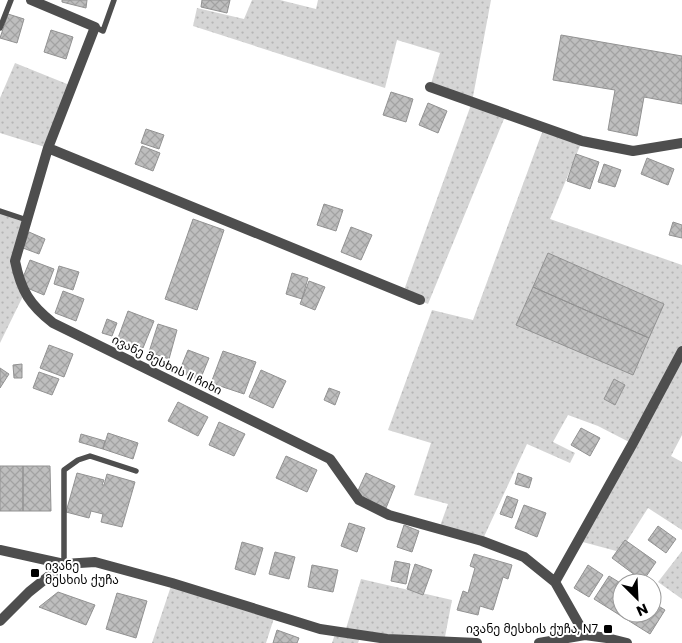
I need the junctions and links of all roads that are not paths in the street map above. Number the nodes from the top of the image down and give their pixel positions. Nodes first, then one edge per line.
1 (11, 0) edge
2 (31, 0) edge
3 (114, 0) edge
4 (95, 27) junction
5 (0, 28) edge
6 (430, 87) dead end
7 (682, 143) edge
8 (48, 148) junction
9 (0, 210) edge
10 (27, 220) junction
11 (420, 300) dead end
12 (682, 351) edge
13 (136, 471) dead end
14 (0, 550) edge
15 (64, 564) junction
16 (555, 582) junction
17 (0, 621) edge
18 (584, 635) junction
19 (444, 642) edge
20 (477, 643) edge
21 (538, 643) edge
22 (627, 643) edge

1 - 5 lane
2 - 4 street
3 - 4 lane
4 - 8 street, ივანე მესხის II ჩიხი
6 - 7 street
8 - 10 street, ივანე მესხის II ჩიხი
8 - 11 street
9 - 10 lane
10 - 16 street, ივანე მესხის II ჩიხი
12 - 16 street
13 - 15 lane
14 - 15 street
15 - 17 street
15 - 19 street
16 - 18 street, ივანე მესხის II ჩიხი
18 - 21 street
18 - 22 street
19 - 20 street

